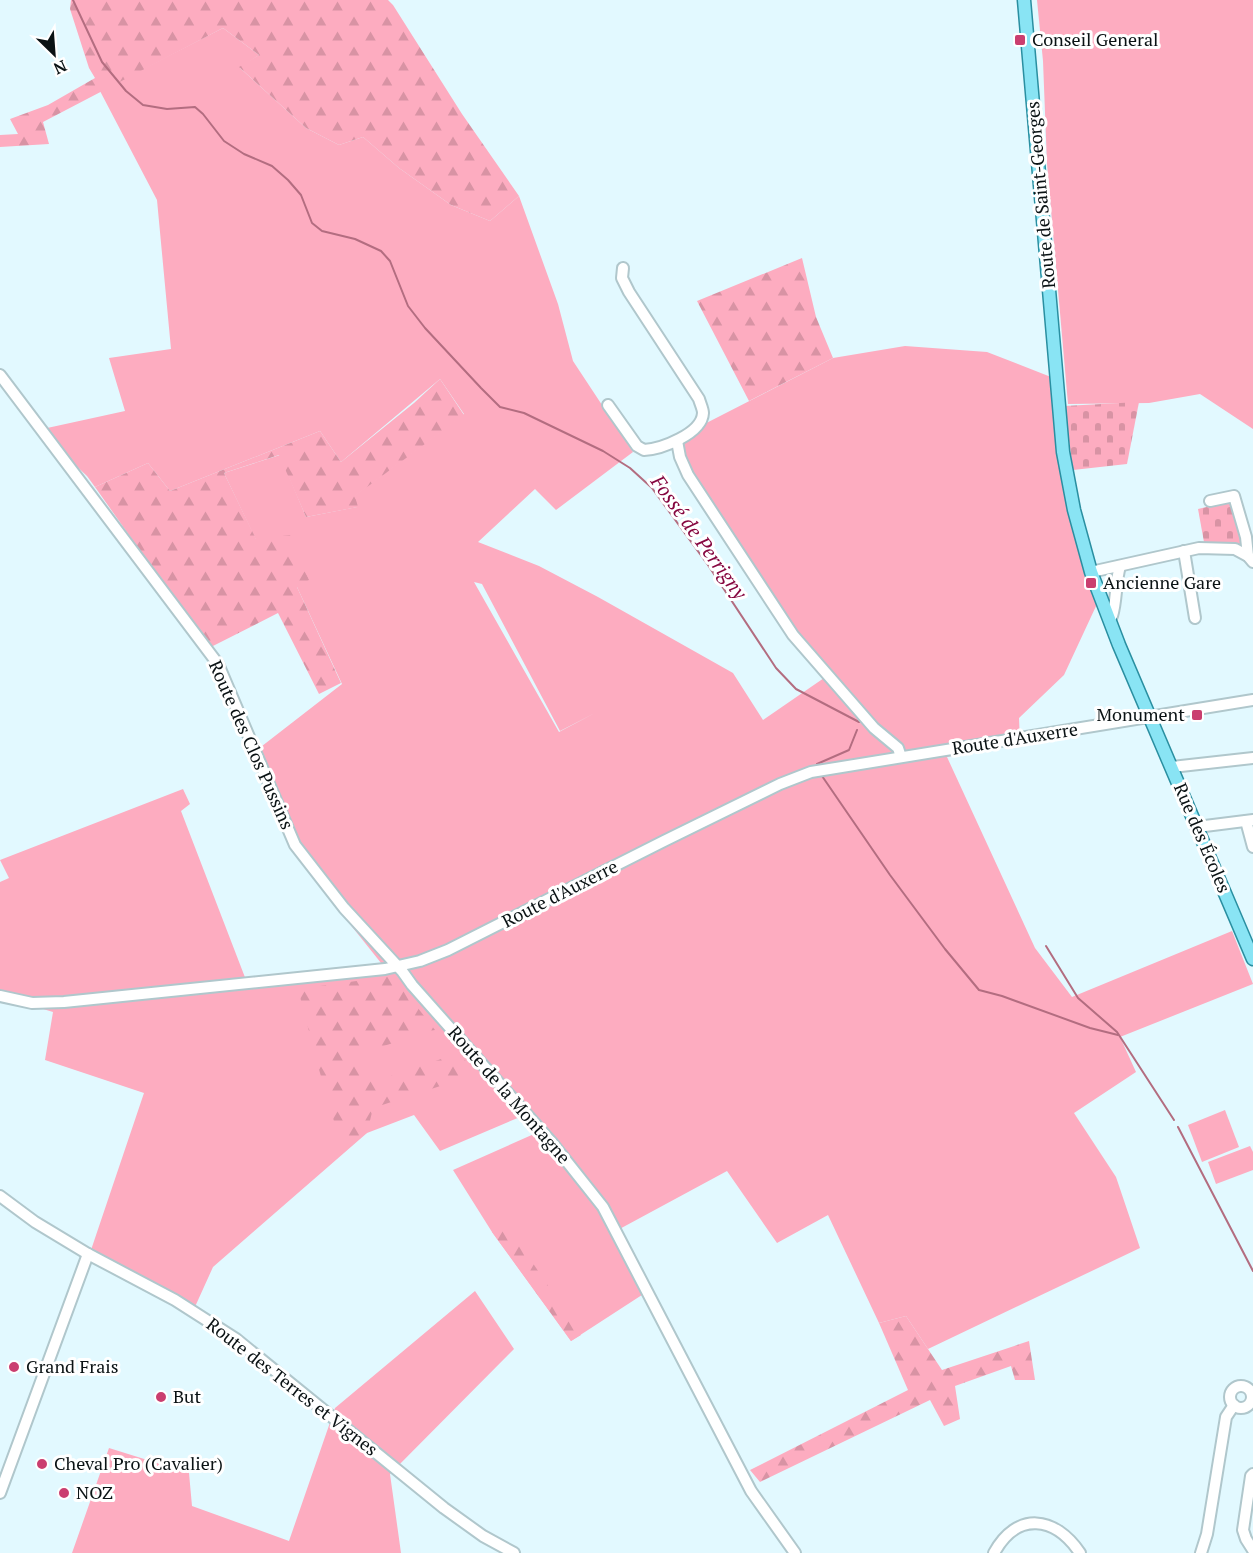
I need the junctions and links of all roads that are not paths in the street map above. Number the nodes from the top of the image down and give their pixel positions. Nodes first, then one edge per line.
1 (1024, 0) edge
2 (623, 268) dead end
3 (0, 375) edge
4 (608, 405) dead end
5 (677, 441) junction
6 (1210, 501) dead end
7 (1249, 535) edge
8 (1184, 551) junction
9 (1250, 559) edge
10 (1120, 566) junction
11 (1092, 572) junction
12 (1109, 617) junction
13 (1195, 618) dead end
14 (1253, 700) edge
15 (1151, 717) junction
16 (901, 757) junction
17 (1253, 758) edge
18 (1172, 767) junction
19 (1249, 821) edge
20 (1197, 827) junction
21 (1253, 847) edge
22 (1253, 959) edge
23 (398, 967) junction
24 (0, 996) edge
25 (0, 1196) edge
26 (88, 1254) junction
27 (1252, 1392) edge
28 (1234, 1405) junction
29 (1250, 1409) edge
30 (1253, 1474) edge
31 (0, 1493) edge
32 (1253, 1550) edge
33 (514, 1553) edge
34 (795, 1553) edge
35 (994, 1553) edge
36 (1080, 1553) edge
37 (1202, 1553) edge

1 - 11 main road, Route de Saint-Georges
2 - 5 street
3 - 23 street, Route des Clos Pussins
4 - 5 street
5 - 16 street
6 - 7 street
7 - 9 street
8 - 9 street
8 - 10 street
8 - 13 street
10 - 11 street
10 - 12 street
11 - 12 main road, Rue des Écoles
12 - 15 main road, Rue des Écoles
14 - 15 street, Route d'Auxerre
15 - 16 street, Route d'Auxerre
15 - 18 main road, Rue des Écoles
16 - 23 street, Route d'Auxerre
17 - 18 street
18 - 20 main road, Rue des Écoles
19 - 20 street
19 - 21 street
20 - 22 main road, Rue des Écoles
23 - 24 street, Route d'Auxerre
23 - 34 street, Route de la Montagne
25 - 26 street, Route des Terres et Vignes
26 - 31 street
26 - 33 street, Route des Terres et Vignes
27 - 28 street
27 - 29 street
28 - 29 street
28 - 37 street
30 - 32 street
35 - 36 street

